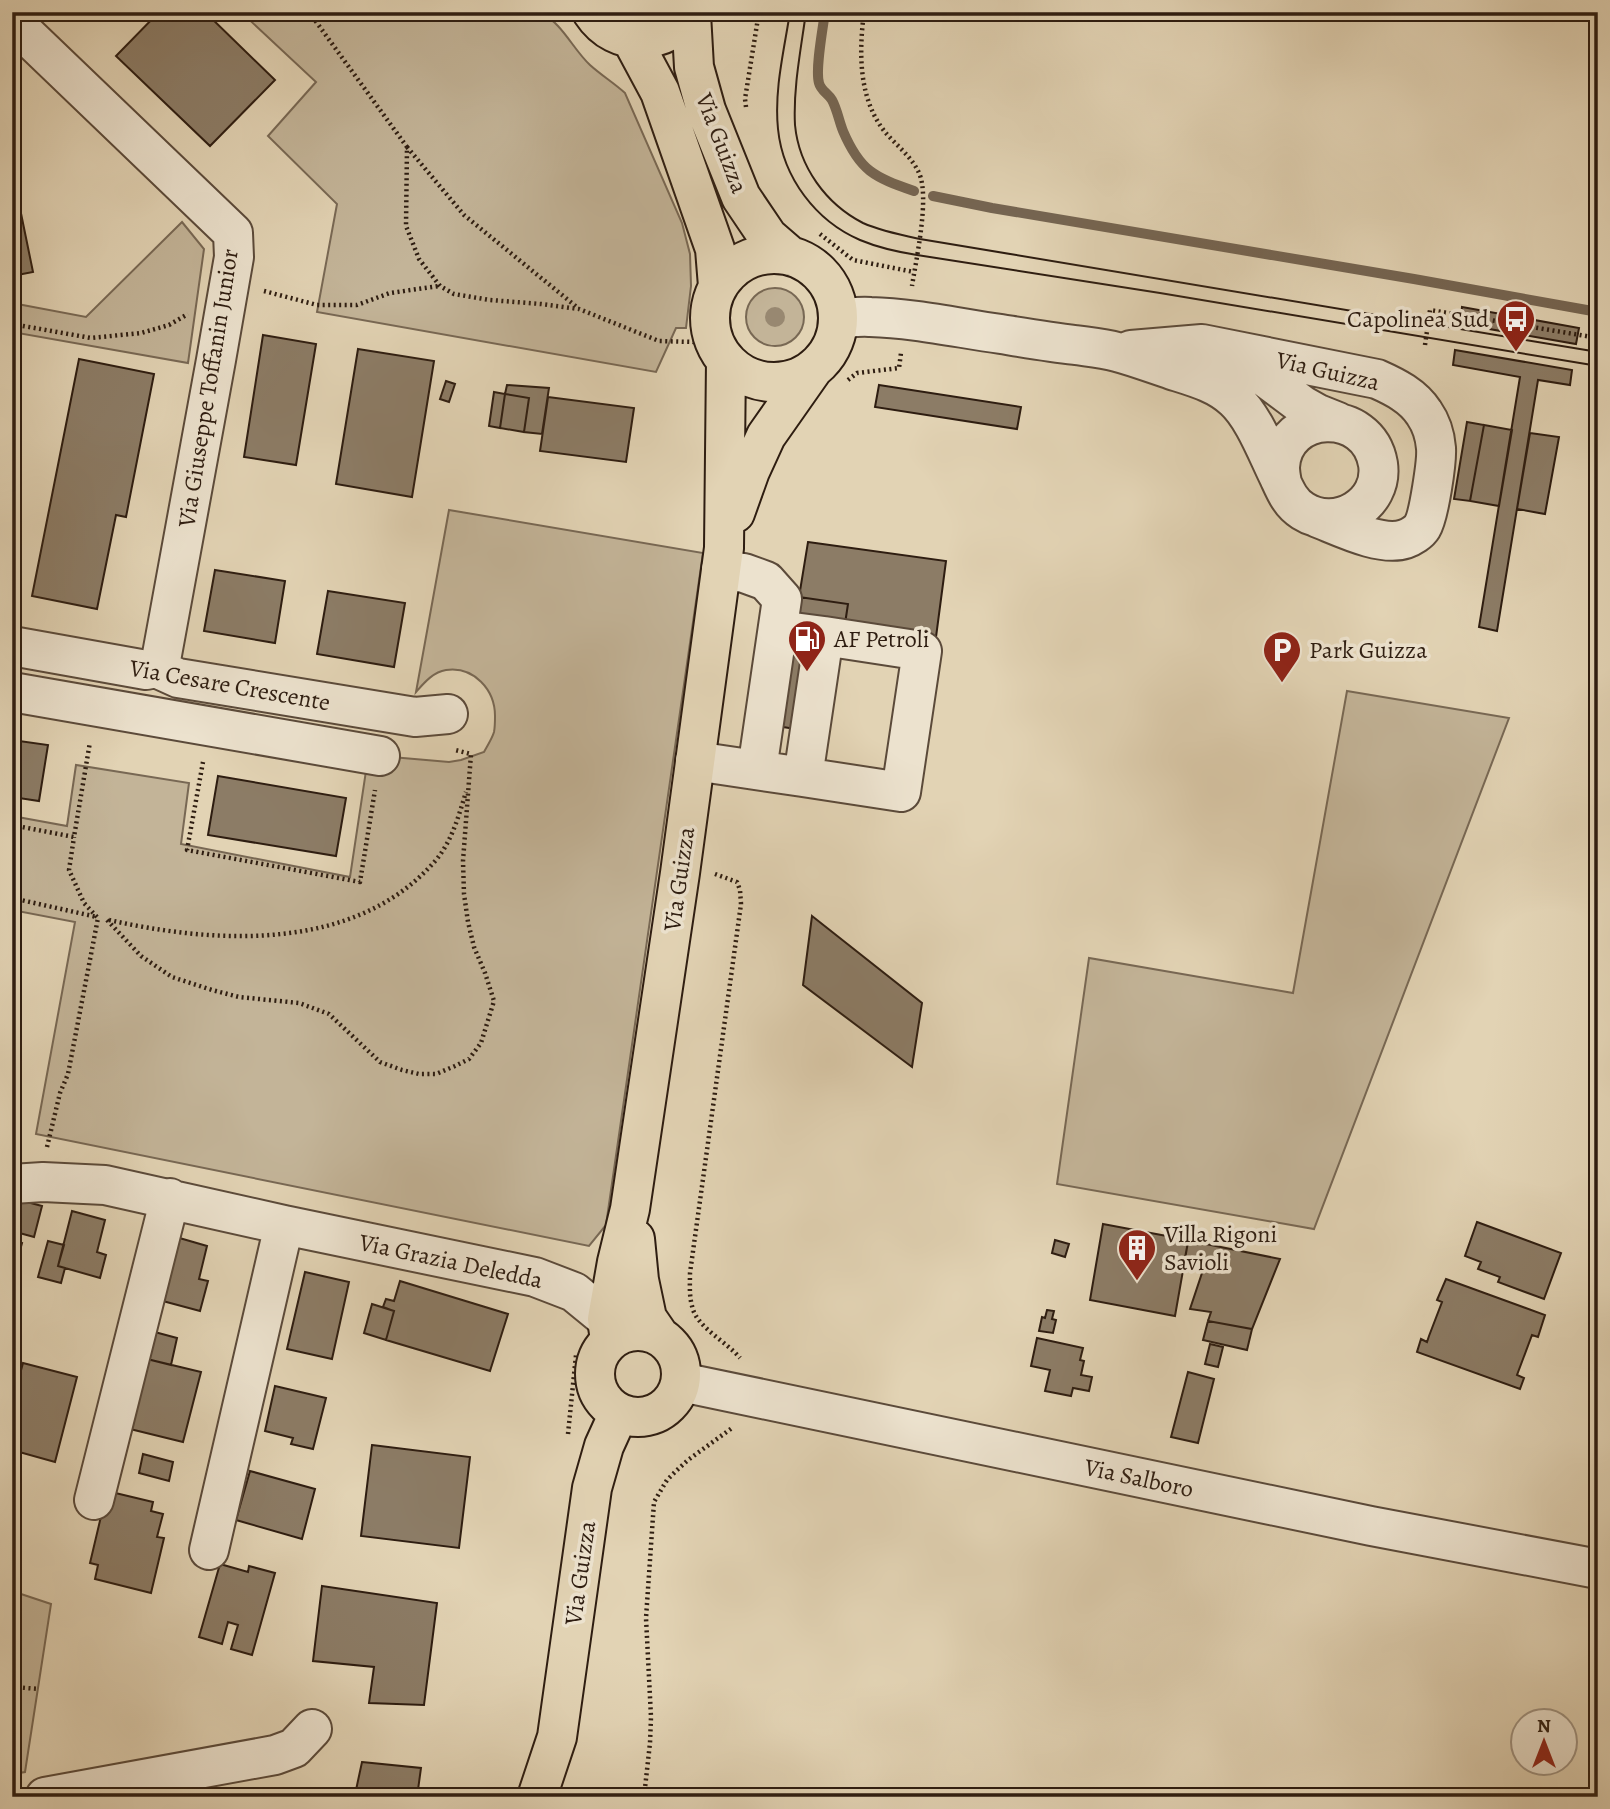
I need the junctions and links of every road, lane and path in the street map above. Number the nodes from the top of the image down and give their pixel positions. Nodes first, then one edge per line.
1 (309, 12) edge
2 (593, 12) edge
3 (759, 12) edge
4 (864, 12) edge
5 (691, 13) edge
6 (15, 25) edge
7 (631, 38) junction
8 (746, 110) dead end
9 (407, 147) junction
10 (921, 226) dead end
11 (802, 244) junction
12 (914, 272) dead end
13 (440, 286) junction
14 (718, 286) junction
15 (258, 290) dead end
16 (579, 309) junction
17 (191, 312) dead end
18 (838, 319) junction
19 (12, 324) edge
20 (1598, 338) edge
21 (694, 342) dead end
22 (1425, 345) dead end
23 (1217, 347) junction
24 (1115, 351) junction
25 (726, 362) junction
26 (813, 369) junction
27 (1338, 422) junction
28 (1282, 483) junction
29 (1316, 517) junction
30 (723, 559) junction
31 (778, 630) junction
32 (824, 636) junction
33 (12, 646) edge
34 (156, 668) junction
35 (12, 692) edge
36 (96, 707) junction
37 (448, 714) dead end
38 (153, 716) junction
39 (209, 726) junction
40 (471, 754) dead end
41 (380, 756) joint
42 (695, 761) junction
43 (757, 770) junction
44 (803, 777) junction
45 (469, 784) junction
46 (12, 825) edge
47 (74, 837) junction
48 (705, 869) dead end
49 (12, 898) edge
50 (99, 918) junction
51 (107, 920) junction
52 (47, 1148) dead end
53 (12, 1184) edge
54 (170, 1198) junction
55 (630, 1209) junction
56 (284, 1225) junction
57 (608, 1330) junction
58 (660, 1337) junction
59 (742, 1361) dead end
60 (681, 1382) junction
61 (619, 1413) junction
62 (732, 1429) dead end
63 (94, 1500) dead end
64 (209, 1550) dead end
65 (1598, 1569) edge
66 (39, 1689) dead end
67 (12, 1698) edge
68 (312, 1729) dead end
69 (557, 1737) junction
70 (45, 1797) edge
71 (537, 1797) edge
72 (563, 1797) edge
73 (643, 1797) edge

1 - 9 path
2 - 7 main road
3 - 8 path
4 - 10 path
5 - 7 main road, Via Guizza
5 - 11 main road, Via Guizza
6 - 34 street, Via Giuseppe Toffanin Junior
7 - 14 main road, Via Guizza
9 - 13 path
9 - 16 path
11 - 12 path
11 - 14 main road
11 - 18 main road, Via Guizza
13 - 15 path
13 - 16 path
14 - 25 main road, Via Guizza
16 - 21 path
17 - 19 path
18 - 24 street, Via Guizza
18 - 26 main road, Via Guizza
20 - 22 path
23 - 24 street, Via Guizza
23 - 27 street
23 - 29 street, Via Guizza
24 - 28 street, Via Guizza
25 - 26 main road
25 - 30 main road, Via Guizza
26 - 30 main road, Via Guizza
27 - 28 street, Via Guizza
27 - 29 street, Via Guizza
28 - 29 street, Via Guizza
30 - 31 street
30 - 42 main road, Via Guizza
31 - 32 street
31 - 43 street
32 - 44 street
32 - 44 street
33 - 34 street, Via Cesare Crescente
34 - 37 street, Via Cesare Crescente
34 - 38 street
35 - 36 street
36 - 38 street
36 - 47 path
38 - 39 street
39 - 41 street
39 - 41 path
40 - 45 path
42 - 43 street
42 - 55 main road, Via Guizza
43 - 44 street
45 - 51 path
45 - 51 path
46 - 47 path
47 - 50 path
48 - 59 path
49 - 50 path
50 - 51 path
50 - 52 path
53 - 54 street, Via Grazia Deledda
54 - 56 street, Via Grazia Deledda
54 - 63 street
55 - 57 main road, Via Guizza
55 - 58 main road, Via Guizza
56 - 57 street, Via Grazia Deledda
56 - 64 street
57 - 58 main road
57 - 61 main road, Via Guizza
58 - 60 main road, Via Guizza
60 - 61 main road
60 - 65 street, Via Salboro
61 - 69 main road, Via Guizza
62 - 73 path
66 - 67 path
68 - 70 street
69 - 71 main road, Via Guizza
69 - 72 main road, Via Guizza

